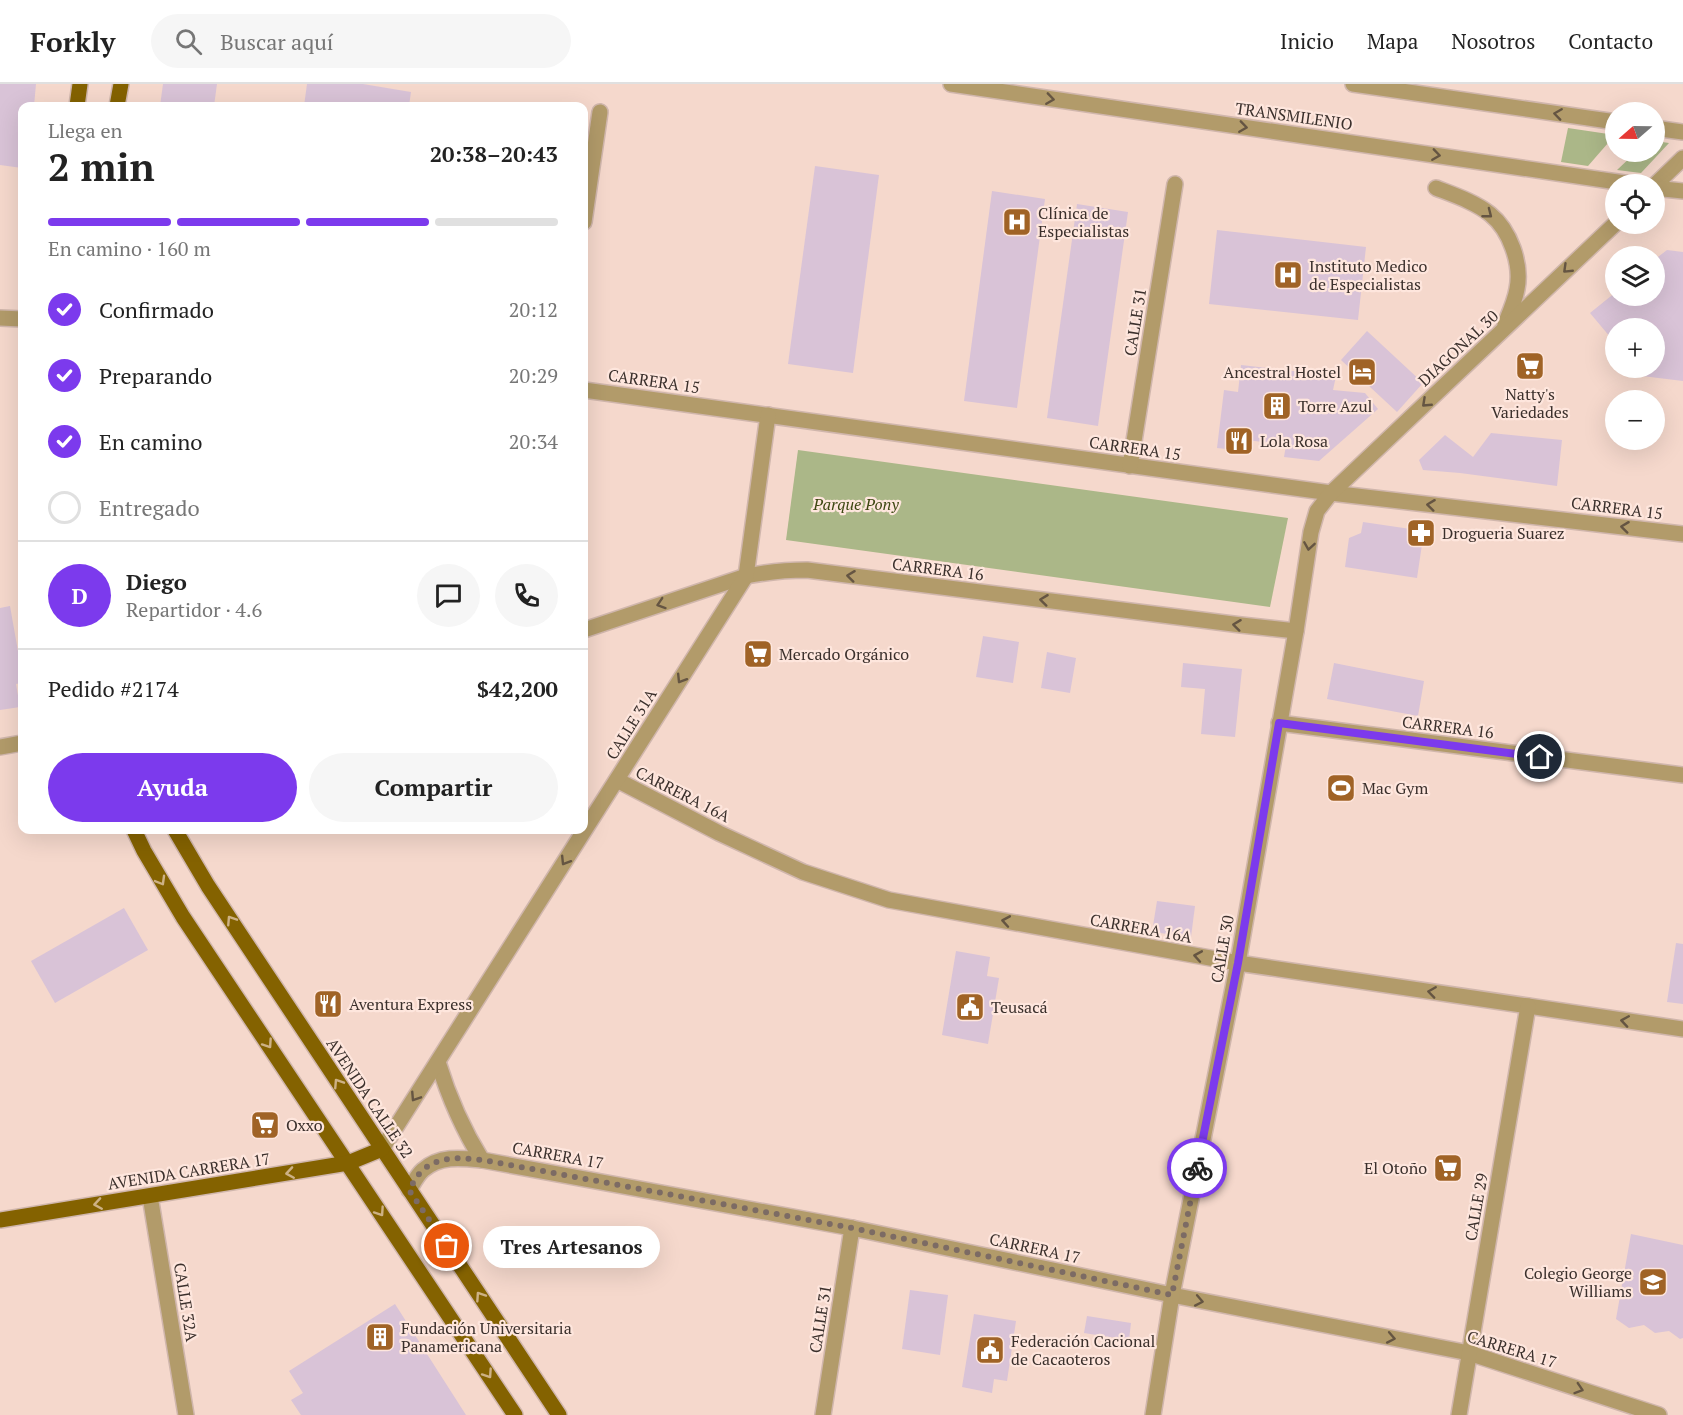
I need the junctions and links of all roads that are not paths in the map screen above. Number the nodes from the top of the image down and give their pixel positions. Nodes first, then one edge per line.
1 (80, 84) edge
2 (121, 84) edge
3 (951, 84) edge
4 (1353, 84) edge
5 (78, 102) edge
6 (118, 102) edge
7 (600, 112) dead end
8 (1605, 120) edge
9 (1665, 130) edge
10 (1683, 132) edge
11 (1683, 158) edge
12 (1665, 176) edge
13 (1605, 180) edge
14 (1176, 184) dead end
15 (1436, 188) dead end
16 (1665, 189) edge
17 (1683, 191) edge
18 (588, 194) edge
19 (1605, 234) edge
20 (0, 318) edge
21 (18, 319) edge
22 (1500, 333) junction
23 (588, 391) edge
24 (768, 416) junction
25 (1130, 465) junction
26 (1331, 493) junction
27 (1683, 534) edge
28 (746, 576) junction
29 (588, 629) edge
30 (1296, 631) junction
31 (1279, 723) junction
32 (18, 744) edge
33 (0, 747) edge
34 (1683, 775) edge
35 (617, 780) junction
36 (588, 826) edge
37 (136, 834) edge
38 (178, 834) edge
39 (583, 834) edge
40 (1238, 963) junction
41 (1528, 1006) junction
42 (1683, 1029) edge
43 (438, 1062) junction
44 (382, 1149) junction
45 (483, 1160) junction
46 (348, 1163) junction
47 (409, 1190) junction
48 (150, 1196) junction
49 (0, 1220) edge
50 (852, 1228) junction
51 (1172, 1295) junction
52 (1469, 1353) junction
53 (186, 1415) edge
54 (515, 1415) edge
55 (559, 1415) edge
56 (823, 1415) edge
57 (1153, 1415) edge
58 (1459, 1415) edge
59 (1659, 1415) edge

1 - 5 main road
2 - 6 main road
3 -> 13 street, TRANSMILENIO
8 -> 4 street
7 - 18 street
9 - 10 street
11 - 12 street
14 - 25 street, CALLE 31
15 -> 22 street
16 - 17 street
19 -> 22 street, DIAGONAL 30
20 - 21 street
22 -> 26 street, DIAGONAL 30
23 - 24 street, CARRERA 15
24 - 25 street, CARRERA 15
24 - 28 street, CALLE 31A
25 - 26 street, CARRERA 15
27 -> 26 street, CARRERA 15
26 -> 30 street, CALLE 30
28 -> 29 street, CARRERA 16
30 -> 28 street, CARRERA 16
28 -> 35 street, CALLE 31A
30 - 31 street, CALLE 30
31 - 34 street, CARRERA 16
31 - 40 street, CALLE 30
32 - 33 street
35 -> 36 street, CALLE 31A
40 -> 35 street, CARRERA 16A
37 -> 46 main road
44 -> 38 main road, AVENIDA CALLE 32
39 -> 43 street, CALLE 31A
41 -> 40 street, CARRERA 16A
40 - 51 street, CALLE 30
42 -> 41 street, CARRERA 16A
41 - 52 street, CALLE 29
43 -> 44 street, CALLE 31A
43 - 45 street
44 - 46 main road, AVENIDA CARRERA 17
44 - 47 main road, AVENIDA CALLE 32
45 - 47 street, CARRERA 17
45 - 50 street, CARRERA 17
46 -> 48 main road, AVENIDA CARRERA 17
46 -> 54 main road
55 -> 47 main road, AVENIDA CALLE 32
48 -> 49 main road, AVENIDA CARRERA 17
48 - 53 street, CALLE 32A
50 - 51 street, CARRERA 17
50 - 56 street, CALLE 31
51 -> 52 street, CARRERA 17
51 - 57 street, CALLE 30
52 - 58 street, CALLE 29
52 -> 59 street, CARRERA 17

